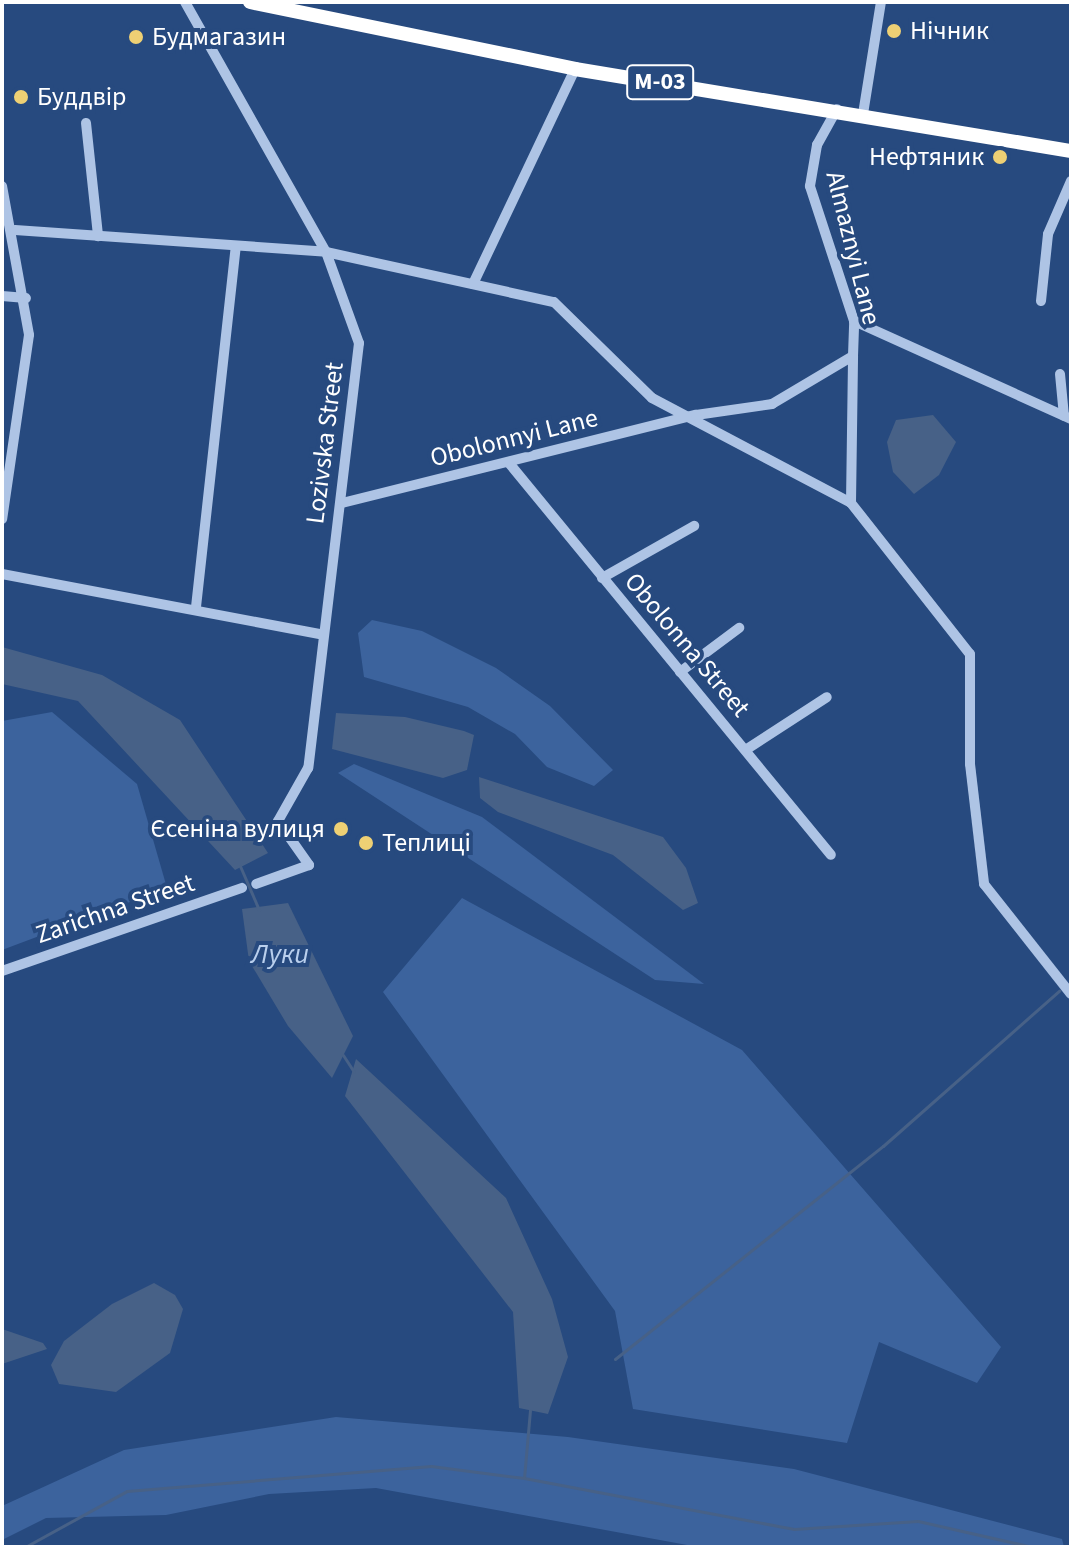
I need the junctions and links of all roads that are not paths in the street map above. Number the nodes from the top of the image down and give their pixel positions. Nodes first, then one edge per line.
1 (185, 2) edge
2 (250, 2) edge
3 (881, 2) edge
4 (575, 69) junction
5 (837, 109) junction
6 (863, 114) junction
7 (86, 123) dead end
8 (1071, 151) edge
9 (1071, 181) edge
10 (2, 186) edge
11 (15, 230) junction
12 (98, 236) junction
13 (236, 246) junction
14 (326, 252) junction
15 (473, 284) junction
16 (2, 296) edge
17 (26, 298) junction
18 (1041, 301) dead end
19 (854, 321) junction
20 (853, 356) junction
21 (1060, 374) dead end
22 (696, 415) junction
23 (1067, 417) edge
24 (509, 463) junction
25 (342, 503) junction
26 (851, 503) junction
27 (2, 519) edge
28 (694, 526) dead end
29 (2, 574) edge
30 (602, 578) junction
31 (196, 607) junction
32 (739, 628) dead end
33 (319, 634) junction
34 (680, 672) junction
35 (827, 697) dead end
36 (747, 749) junction
37 (831, 855) dead end
38 (256, 884) dead end
39 (242, 888) dead end
40 (2, 971) edge
41 (1071, 994) edge

1 - 14 street, Lozivska Street
2 - 4 highway, М-03
3 - 6 street
4 - 5 highway, М-03
4 - 15 street
5 - 6 highway, М-03
5 - 19 street, Almaznyi Lane
6 - 8 highway, М-03
7 - 12 street
9 - 18 street
10 - 11 street
11 - 12 street
11 - 17 street
12 - 13 street
13 - 14 street
13 - 31 street
14 - 15 street
14 - 25 street, Lozivska Street
15 - 22 street
16 - 17 street
17 - 27 street
19 - 20 street, Almaznyi Lane
19 - 23 street
20 - 22 street, Almaznyi Lane
20 - 26 street, Almaznyi Lane
21 - 23 street
22 - 24 street, Obolonnyi Lane
22 - 26 street
24 - 25 street, Obolonnyi Lane
24 - 30 street, Obolonna Street
25 - 33 street, Lozivska Street
26 - 41 street
28 - 30 street
29 - 31 street
30 - 34 street, Obolonna Street
31 - 33 street
32 - 34 street
33 - 38 street, Lozivska Street
34 - 36 street, Obolonna Street
35 - 36 street
36 - 37 street, Obolonna Street
39 - 40 street, Zarichna Street

